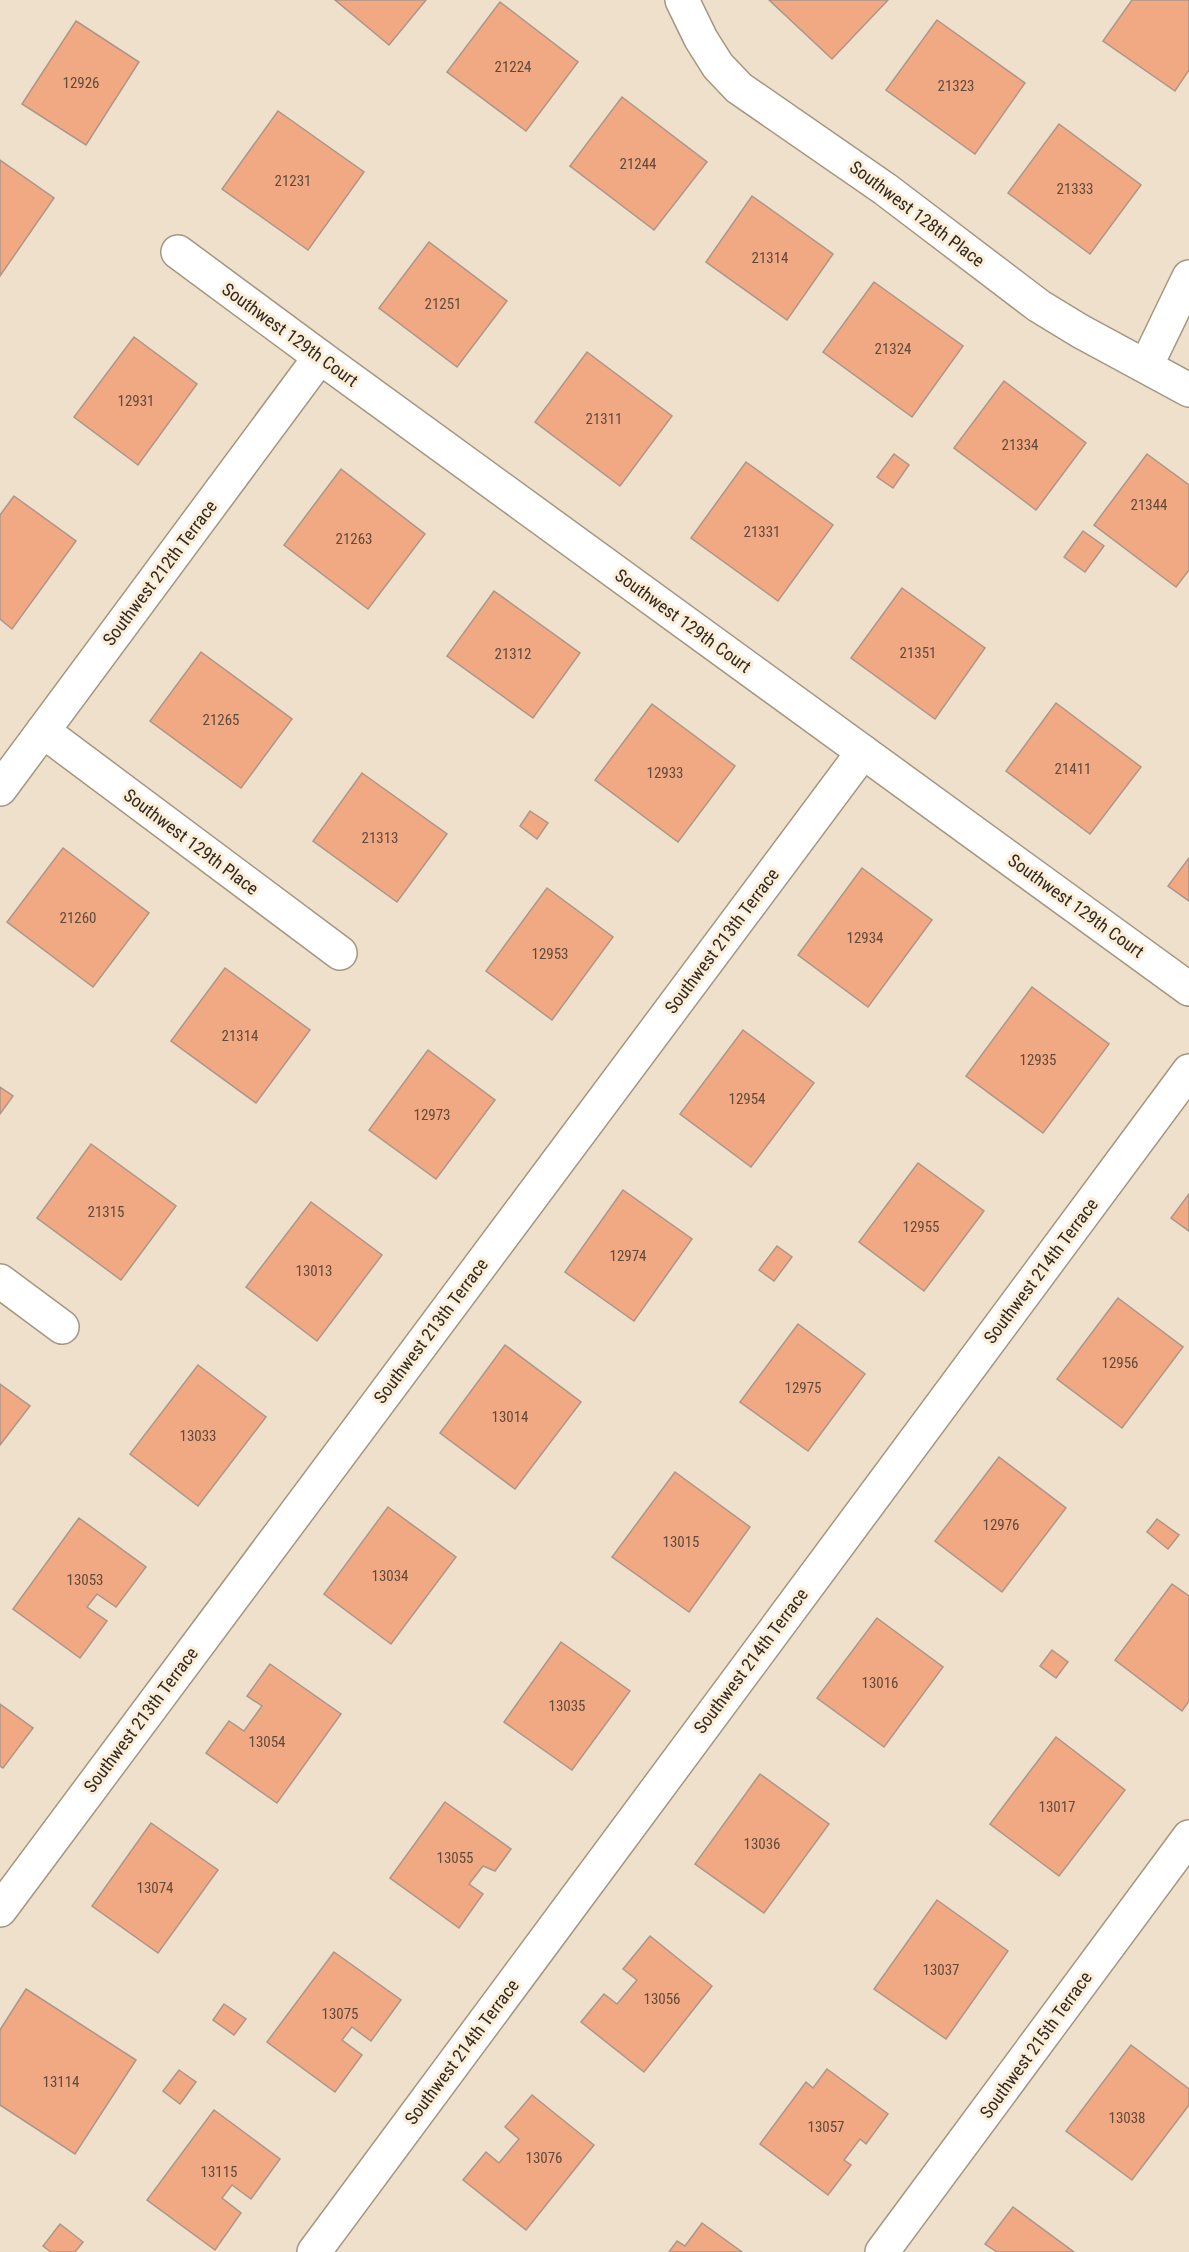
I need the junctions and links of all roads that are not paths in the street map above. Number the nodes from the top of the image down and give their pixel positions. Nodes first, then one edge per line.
1 (682, 0) edge
2 (178, 252) dead end
3 (1189, 277) edge
4 (320, 357) junction
5 (1146, 366) junction
6 (1189, 390) edge
7 (43, 731) junction
8 (863, 752) junction
9 (0, 789) edge
10 (340, 953) dead end
11 (1189, 989) edge
12 (1189, 1071) edge
13 (0, 1281) edge
14 (62, 1327) dead end
15 (1189, 1837) edge
16 (0, 1910) edge
17 (314, 2252) edge
18 (882, 2252) edge

1 - 5 street, Southwest 128th Place
2 - 4 street, Southwest 129th Court
3 - 5 street
4 - 7 street, Southwest 212th Terrace
4 - 8 street, Southwest 129th Court
5 - 6 street, Southwest 128th Place
7 - 9 street, Southwest 212th Terrace
7 - 10 street, Southwest 129th Place
8 - 11 street, Southwest 129th Court
8 - 16 street, Southwest 213th Terrace
12 - 17 street, Southwest 214th Terrace
13 - 14 street
15 - 18 street, Southwest 215th Terrace

